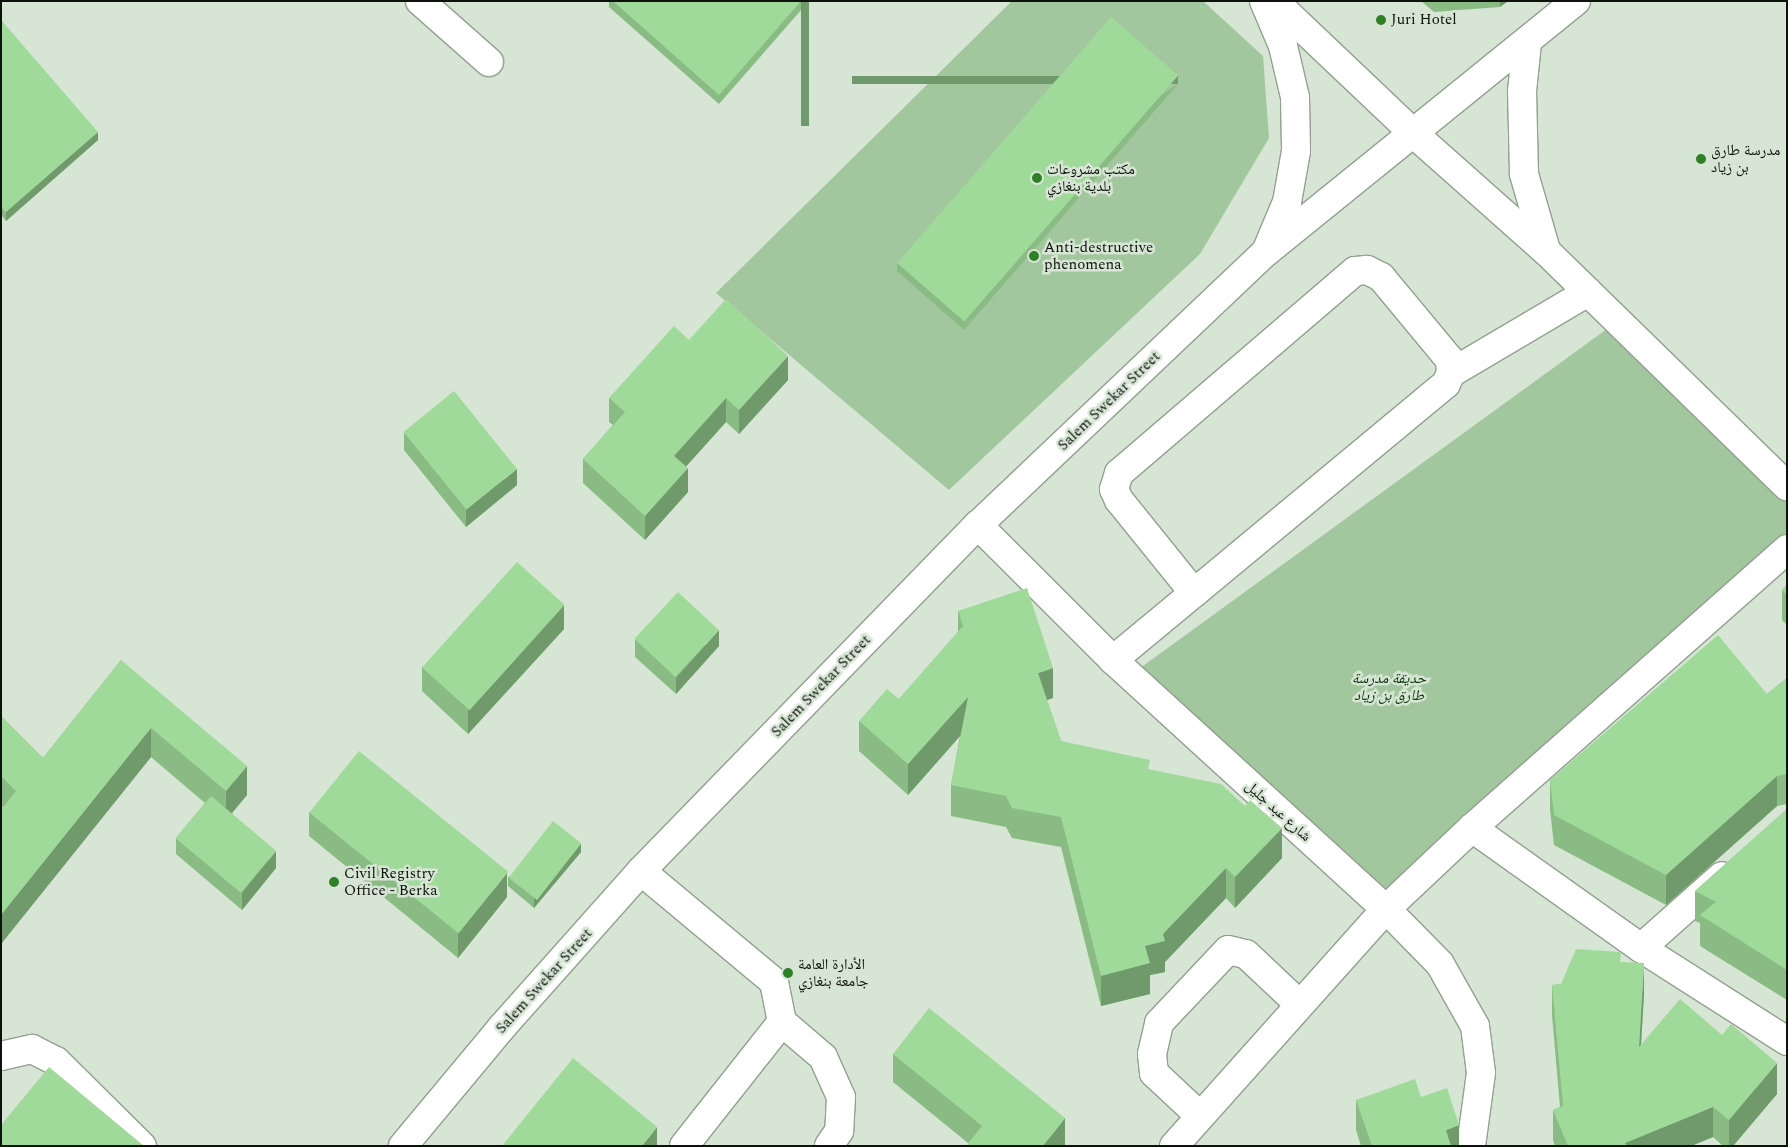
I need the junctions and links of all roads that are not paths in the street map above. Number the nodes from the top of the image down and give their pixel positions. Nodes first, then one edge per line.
1 (420, 1) edge
2 (1264, 1) edge
3 (1274, 1) edge
4 (1576, 1) edge
5 (1527, 43) junction
6 (489, 62) dead end
7 (1413, 133) junction
8 (1546, 251) junction
9 (1266, 252) junction
10 (1588, 292) junction
11 (1451, 373) junction
12 (1787, 486) edge
13 (978, 525) junction
14 (1787, 549) edge
15 (1194, 593) junction
16 (1114, 660) junction
17 (1472, 828) junction
18 (1743, 857) edge
19 (642, 871) junction
20 (1386, 909) junction
21 (1641, 948) junction
22 (1299, 1004) junction
23 (782, 1022) junction
24 (1787, 1041) edge
25 (1, 1056) edge
26 (1200, 1116) junction
27 (142, 1146) edge
28 (403, 1146) edge
29 (684, 1146) edge
30 (829, 1146) edge
31 (1174, 1146) edge
32 (1471, 1146) edge

1 - 6 street
2 - 9 street
3 - 7 street
4 - 5 street, Salem Swekar Street
5 - 7 street, Salem Swekar Street
5 - 8 street
7 - 8 street
7 - 9 street, Salem Swekar Street
8 - 10 street
9 - 13 street, Salem Swekar Street
10 - 11 street
10 - 12 street
11 - 15 street
11 - 15 street
13 - 16 street, شارع عبد جليل
13 - 19 street, Salem Swekar Street
14 - 17 street
15 - 16 street
16 - 20 street, شارع عبد جليل
17 - 20 street
17 - 21 street
18 - 21 street
19 - 23 street
19 - 28 street, Salem Swekar Street
20 - 22 street
20 - 32 street, شارع عبد جليل
21 - 24 street
22 - 26 street
22 - 26 street
23 - 29 street
23 - 30 street
25 - 27 street
26 - 31 street

